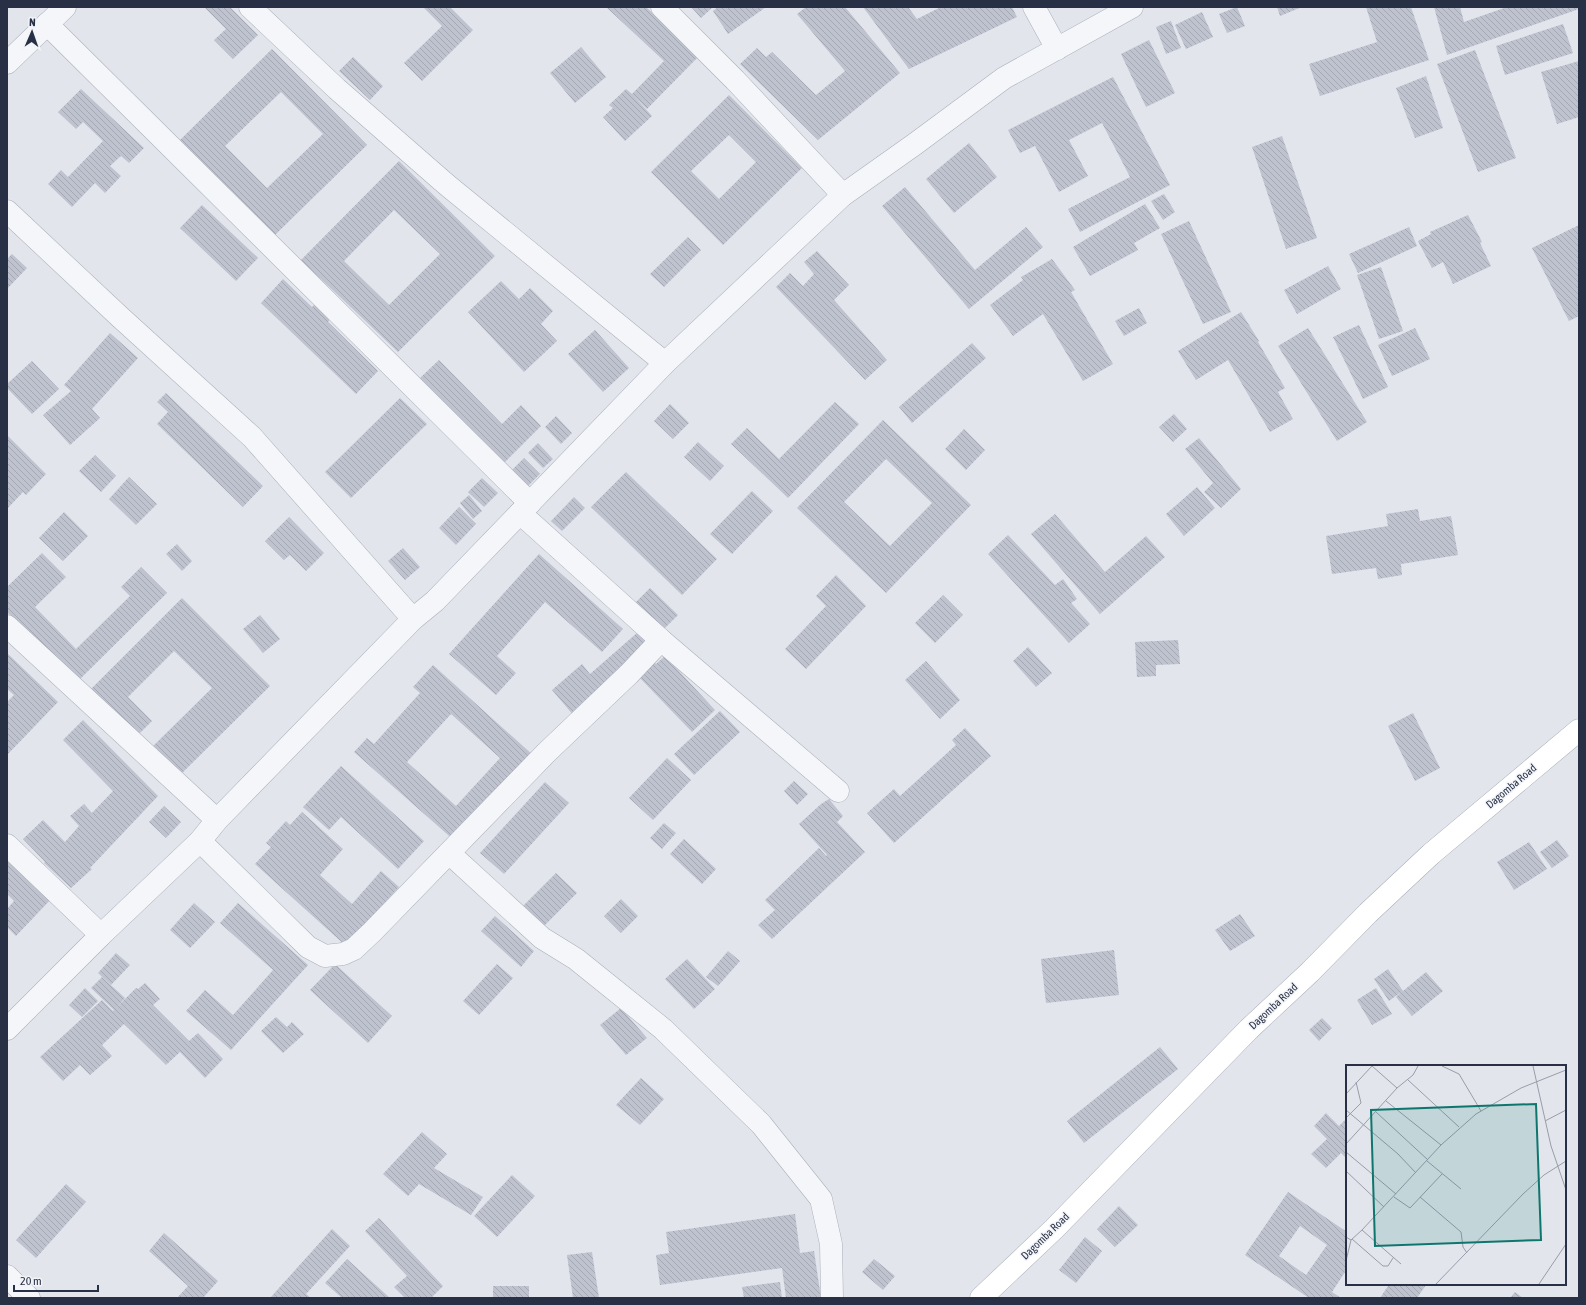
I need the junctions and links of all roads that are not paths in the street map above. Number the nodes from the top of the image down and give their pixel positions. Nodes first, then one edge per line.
1 (65, 7) edge
2 (250, 7) edge
3 (662, 7) edge
4 (1034, 7) edge
5 (1132, 7) edge
6 (47, 24) junction
7 (1057, 49) junction
8 (7, 63) edge
9 (843, 195) junction
10 (7, 211) edge
11 (665, 363) junction
12 (525, 508) junction
13 (413, 619) junction
14 (7, 626) edge
15 (661, 640) junction
16 (1579, 730) edge
17 (838, 791) dead end
18 (217, 820) junction
19 (200, 841) junction
20 (7, 845) edge
21 (449, 853) junction
22 (101, 935) junction
23 (7, 1029) edge
24 (7, 1276) edge
25 (29, 1298) edge
26 (832, 1298) edge
27 (981, 1298) edge

1 - 6 street
2 - 11 street
3 - 9 street
4 - 7 street
5 - 7 street
6 - 8 street
6 - 12 street
7 - 9 street
9 - 11 street
10 - 13 street
11 - 12 street
12 - 13 street
12 - 15 street
13 - 18 street
14 - 18 street
15 - 17 street
15 - 21 street
16 - 27 street, Dagomba Road
18 - 19 street
19 - 21 street
19 - 22 street
20 - 22 street
21 - 26 street
22 - 23 street
24 - 25 street

